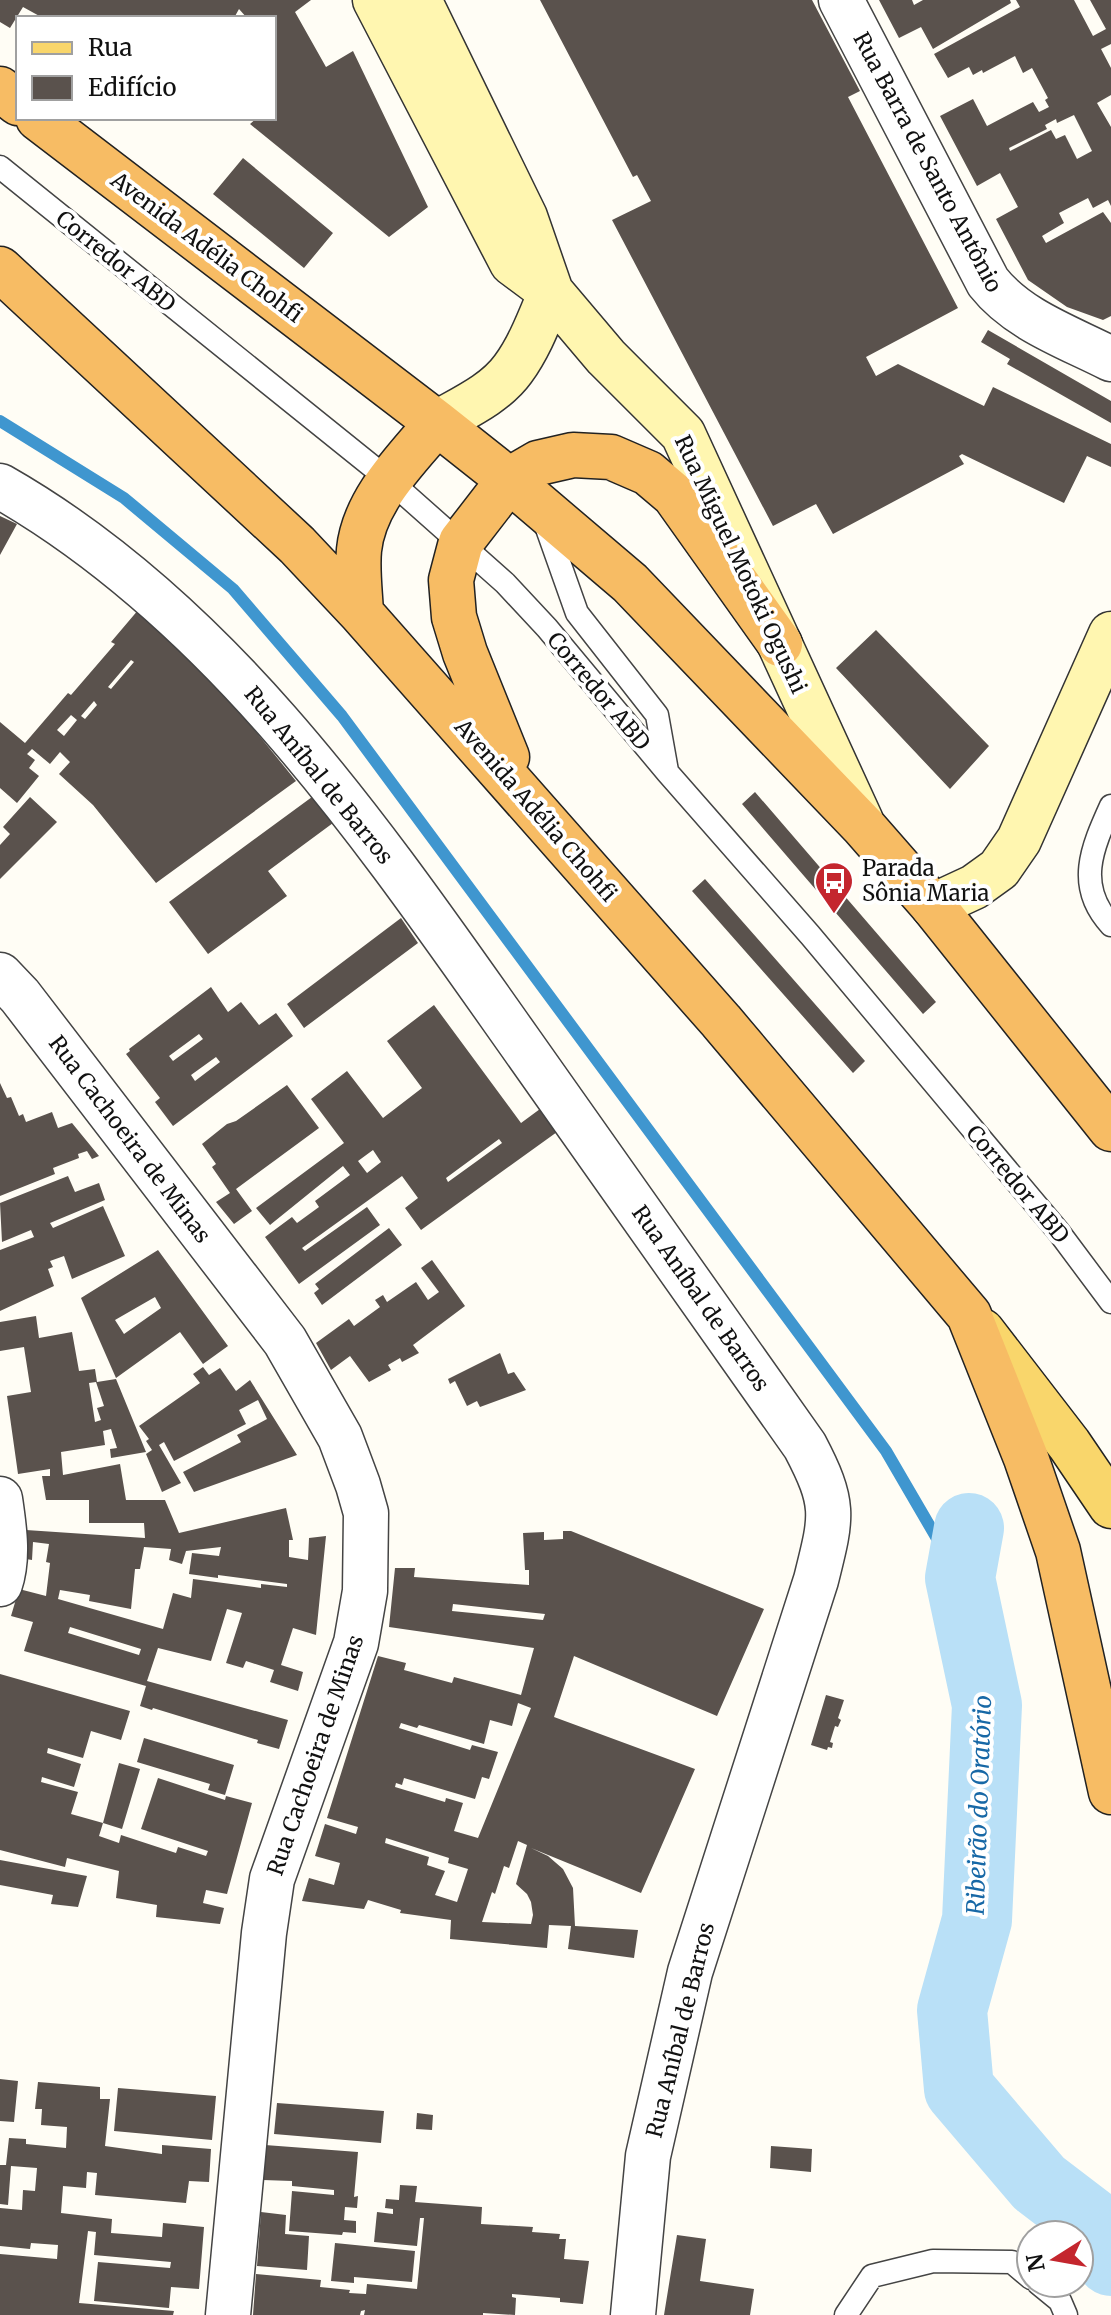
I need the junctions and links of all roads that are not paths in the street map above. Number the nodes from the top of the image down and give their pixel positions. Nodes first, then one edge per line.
1 (375, 0) edge
2 (419, 0) edge
3 (841, 0) edge
4 (0, 89) edge
5 (16, 101) edge
6 (41, 120) edge
7 (0, 167) edge
8 (0, 269) edge
9 (551, 292) junction
10 (1111, 359) edge
11 (437, 423) junction
12 (389, 480) junction
13 (0, 486) edge
14 (524, 492) junction
15 (461, 542) junction
16 (361, 613) junction
17 (1111, 634) edge
18 (780, 644) junction
19 (667, 772) junction
20 (533, 805) junction
21 (1111, 806) edge
22 (863, 826) junction
23 (933, 906) junction
24 (1111, 925) edge
25 (0, 975) edge
26 (1111, 1129) edge
27 (1111, 1302) edge
28 (969, 1315) junction
29 (0, 1499) edge
30 (1111, 1506) edge
31 (0, 1584) edge
32 (1111, 1792) edge
33 (1015, 2265) edge
34 (228, 2315) edge
35 (633, 2315) edge
36 (846, 2315) edge

1 - 9 main road, Rua Miguel Motoki Ogushi
2 - 9 main road, Rua Miguel Motoki Ogushi
3 - 10 street, Rua Barra de Santo Antônio
4 - 5 highway
6 - 11 highway, Avenida Adélia Chohfi
7 - 12 lane, Corredor ABD
8 - 16 highway, Avenida Adélia Chohfi
9 - 11 main road
9 - 18 main road, Rua Miguel Motoki Ogushi
11 - 12 highway
11 - 14 highway, Avenida Adélia Chohfi
12 - 15 lane, Corredor ABD
12 - 16 highway
13 - 35 street, Rua Aníbal de Barros
14 - 15 highway
14 - 18 highway
14 - 19 lane
14 - 22 highway, Avenida Adélia Chohfi
15 - 19 lane, Corredor ABD
15 - 20 highway
16 - 20 highway, Avenida Adélia Chohfi
17 - 23 main road
18 - 22 main road, Rua Miguel Motoki Ogushi
19 - 27 lane, Corredor ABD
20 - 28 highway, Avenida Adélia Chohfi
21 - 24 lane
22 - 23 highway, Avenida Adélia Chohfi
23 - 26 highway, Avenida Adélia Chohfi
25 - 34 street, Rua Cachoeira de Minas
28 - 30 main road, Avenida Adélia Chohfi
28 - 32 highway
29 - 31 street
33 - 36 lane

